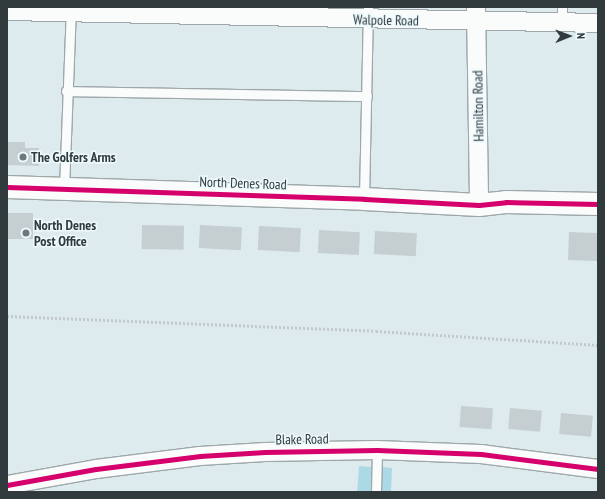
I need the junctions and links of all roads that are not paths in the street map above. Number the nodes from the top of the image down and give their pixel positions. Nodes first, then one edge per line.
1 (71, 10) edge
2 (7, 11) edge
3 (368, 13) edge
4 (476, 14) edge
5 (562, 15) edge
6 (598, 23) edge
7 (66, 91) junction
8 (367, 96) junction
9 (7, 187) edge
10 (64, 189) junction
11 (364, 199) junction
12 (598, 204) edge
13 (479, 205) junction
14 (377, 450) junction
15 (598, 468) edge
16 (7, 485) edge
17 (376, 492) edge

1 - 2 street, Walpole Road
1 - 3 street, Walpole Road
1 - 7 lane
3 - 4 street, Walpole Road
3 - 8 lane
4 - 5 street, Walpole Road
4 - 13 street, Hamilton Road
5 - 6 street, Walpole Road
7 - 8 lane
7 - 10 lane
8 - 11 lane
9 - 10 street, North Denes Road
10 - 11 street, North Denes Road
11 - 13 street, North Denes Road
12 - 13 street, North Denes Road
14 - 15 street, Blake Road
14 - 16 street, Blake Road
14 - 17 lane

